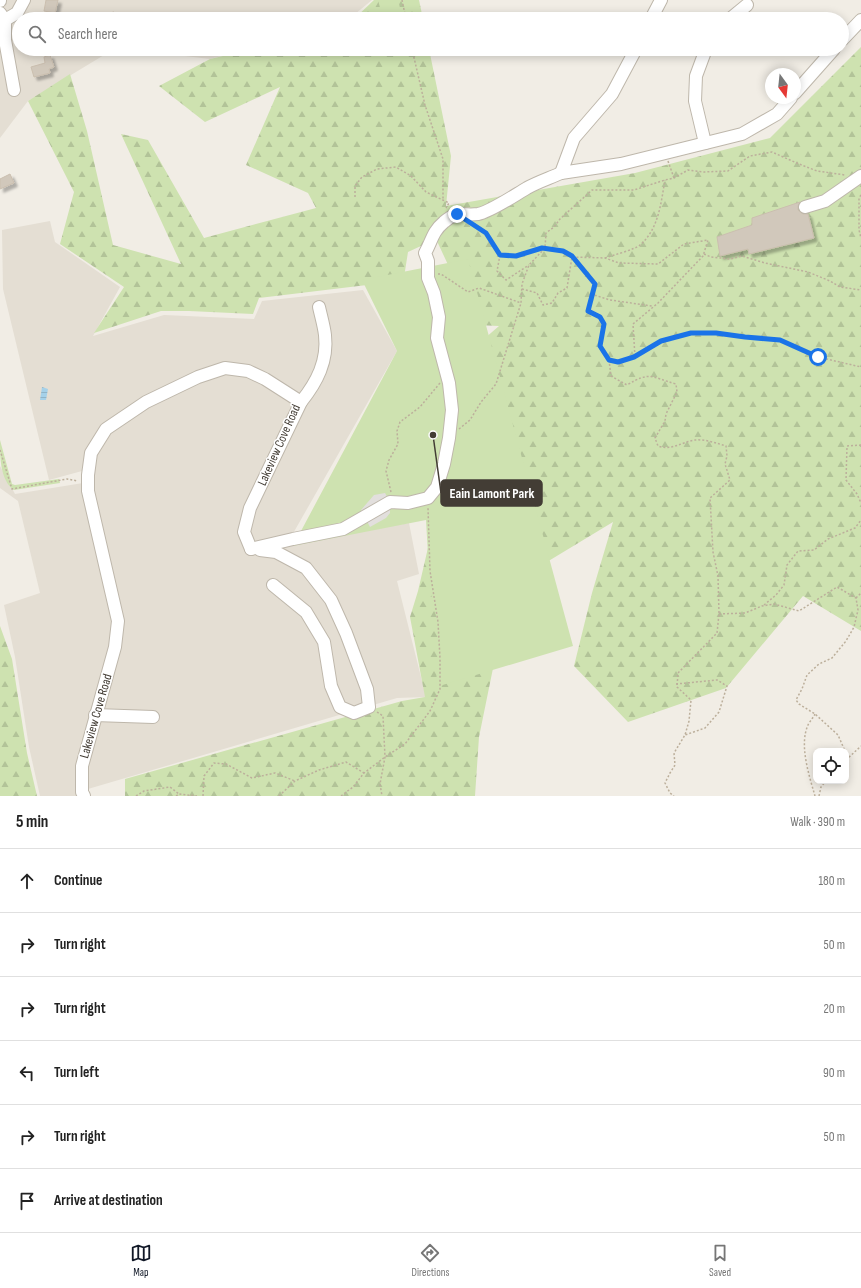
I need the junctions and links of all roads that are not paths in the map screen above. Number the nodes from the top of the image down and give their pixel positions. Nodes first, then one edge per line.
1 (24, 0) edge
2 (661, 0) edge
3 (747, 5) dead end
4 (18, 12) edge
5 (655, 12) edge
6 (738, 12) edge
7 (3, 16) edge
8 (861, 20) edge
9 (849, 33) edge
10 (632, 56) edge
11 (703, 56) edge
12 (828, 56) edge
13 (801, 86) edge
14 (14, 90) dead end
15 (786, 104) edge
16 (705, 143) junction
17 (561, 173) junction
18 (861, 176) edge
19 (805, 206) dead end
20 (319, 307) dead end
21 (301, 402) junction
22 (251, 549) junction
23 (273, 585) dead end
24 (95, 715) junction
25 (153, 717) dead end
26 (84, 796) edge

1 - 4 street
2 - 5 street
3 - 6 street
7 - 14 street
8 - 9 street
10 - 17 street
11 - 16 street
12 - 13 street
15 - 16 street
16 - 17 street
17 - 22 street
18 - 19 street
20 - 21 street
21 - 22 street, Lakeview Cove Road
21 - 24 street, Lakeview Cove Road
22 - 23 street
24 - 25 street
24 - 26 street, Lakeview Cove Road

